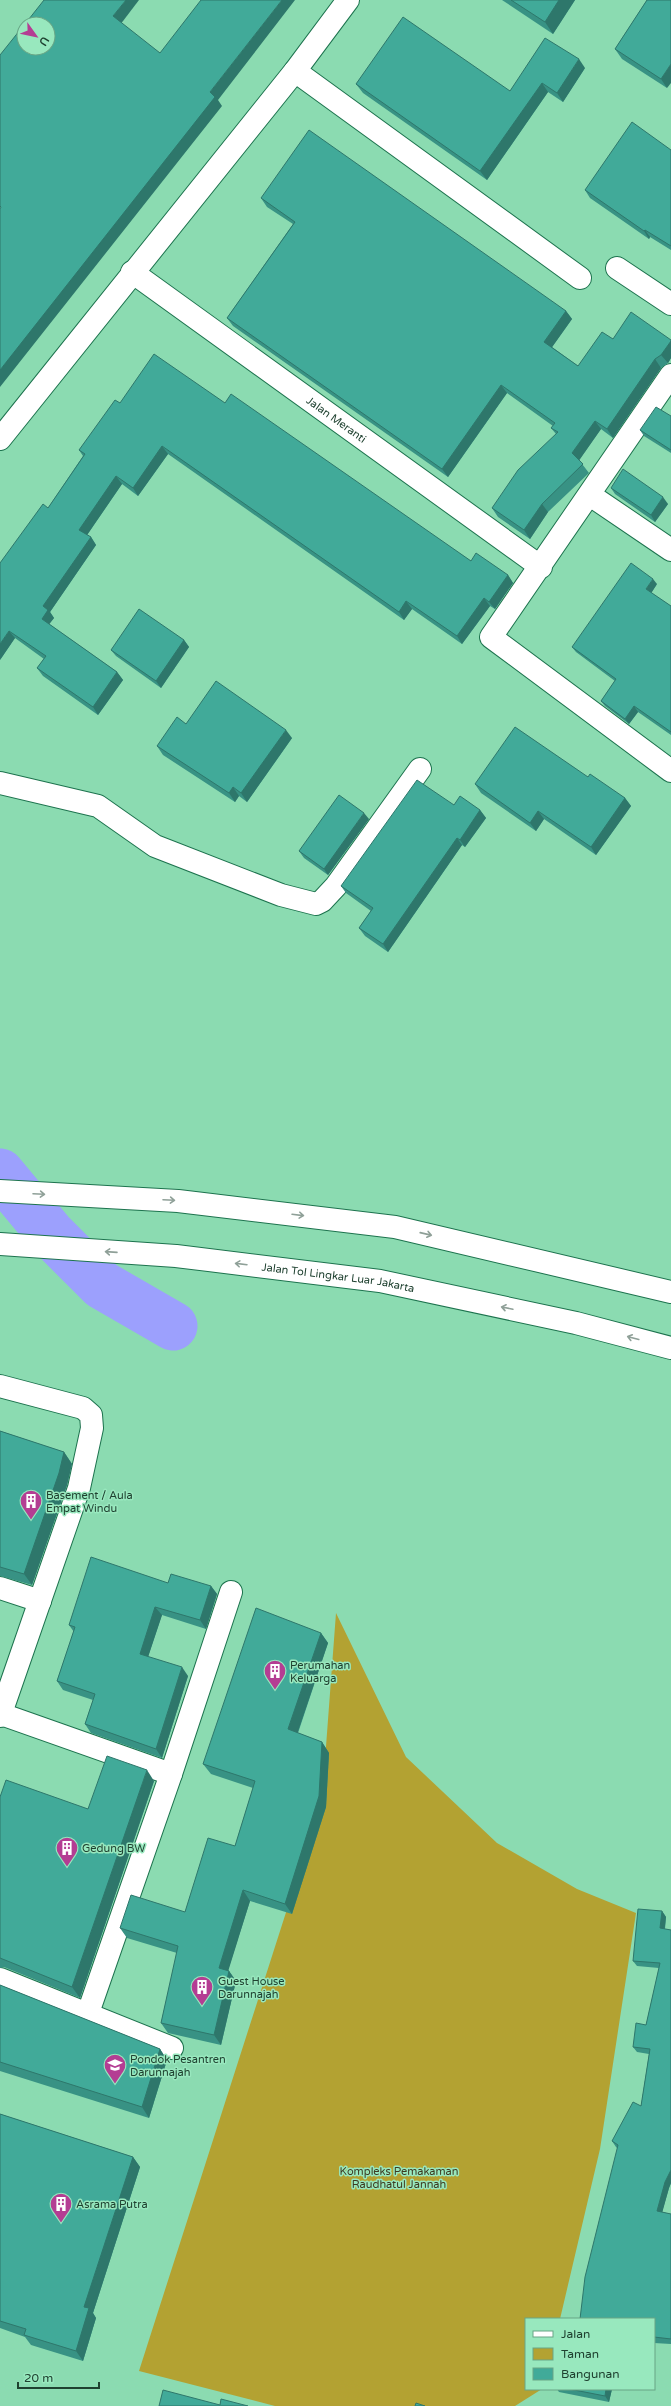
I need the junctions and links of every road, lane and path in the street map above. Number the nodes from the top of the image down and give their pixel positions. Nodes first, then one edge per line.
1 (348, 0) edge
2 (295, 71) junction
3 (617, 268) dead end
4 (132, 272) junction
5 (580, 278) dead end
6 (671, 304) edge
7 (671, 375) edge
8 (0, 439) edge
9 (590, 495) junction
10 (671, 550) edge
11 (541, 566) junction
12 (420, 769) dead end
13 (671, 771) edge
14 (0, 783) edge
15 (0, 1192) edge
16 (0, 1244) edge
17 (671, 1292) edge
18 (671, 1348) edge
19 (0, 1386) edge
20 (0, 1588) edge
21 (231, 1592) dead end
22 (40, 1601) junction
23 (0, 1715) edge
24 (171, 1774) junction
25 (0, 1979) edge
26 (88, 2013) junction
27 (172, 2048) dead end

1 - 2 main road
2 - 4 main road
2 - 5 main road
3 - 6 main road
4 - 8 main road
4 - 11 main road, Jalan Meranti
7 - 9 main road
9 - 10 main road
9 - 11 main road
11 - 13 main road
12 - 14 main road
15 -> 17 main road
18 -> 16 main road, Jalan Tol Lingkar Luar Jakarta
19 - 22 main road
20 - 22 main road
21 - 24 main road
22 - 23 main road
23 - 24 main road
24 - 26 main road
25 - 26 main road
26 - 27 main road

